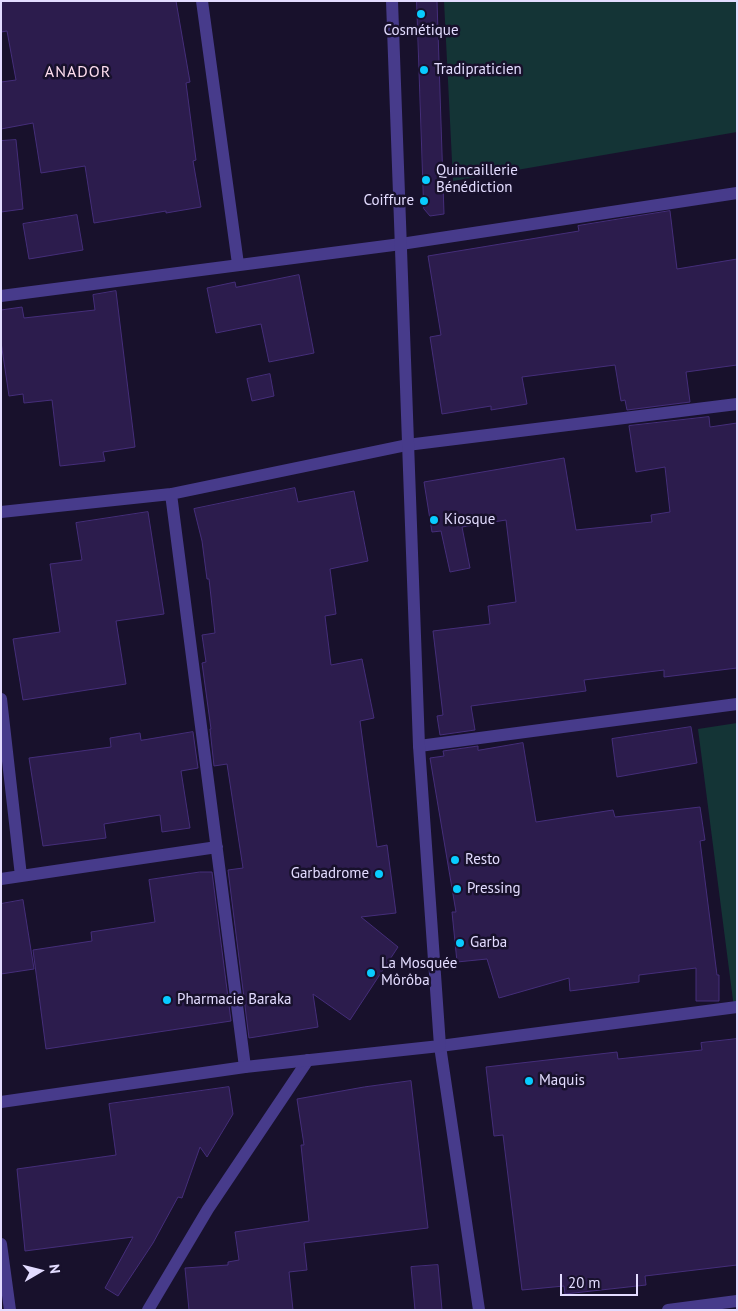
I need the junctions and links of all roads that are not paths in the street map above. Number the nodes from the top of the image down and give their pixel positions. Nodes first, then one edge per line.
1 (202, 1) edge
2 (392, 1) edge
3 (737, 193) edge
4 (401, 244) junction
5 (238, 264) junction
6 (1, 296) edge
7 (737, 404) edge
8 (407, 444) junction
9 (171, 494) junction
10 (1, 512) edge
11 (1, 699) edge
12 (737, 704) edge
13 (419, 746) junction
14 (217, 846) junction
15 (21, 876) junction
16 (1, 879) edge
17 (737, 1007) edge
18 (440, 1046) junction
19 (308, 1060) junction
20 (245, 1066) junction
21 (1, 1102) edge
22 (1, 1244) edge
23 (737, 1301) edge
24 (10, 1310) edge
25 (148, 1310) edge
26 (479, 1310) edge
27 (668, 1310) edge

1 - 5 street
2 - 4 street
3 - 4 street
4 - 5 street
4 - 8 street
5 - 6 street
7 - 8 street
8 - 9 street
8 - 13 street
9 - 10 street
9 - 14 street
11 - 15 street
12 - 13 street
13 - 18 street
14 - 15 street
14 - 20 street
15 - 16 street
17 - 18 street
18 - 19 street
18 - 26 street
19 - 20 street
19 - 25 street
20 - 21 street
22 - 24 street
23 - 27 street

